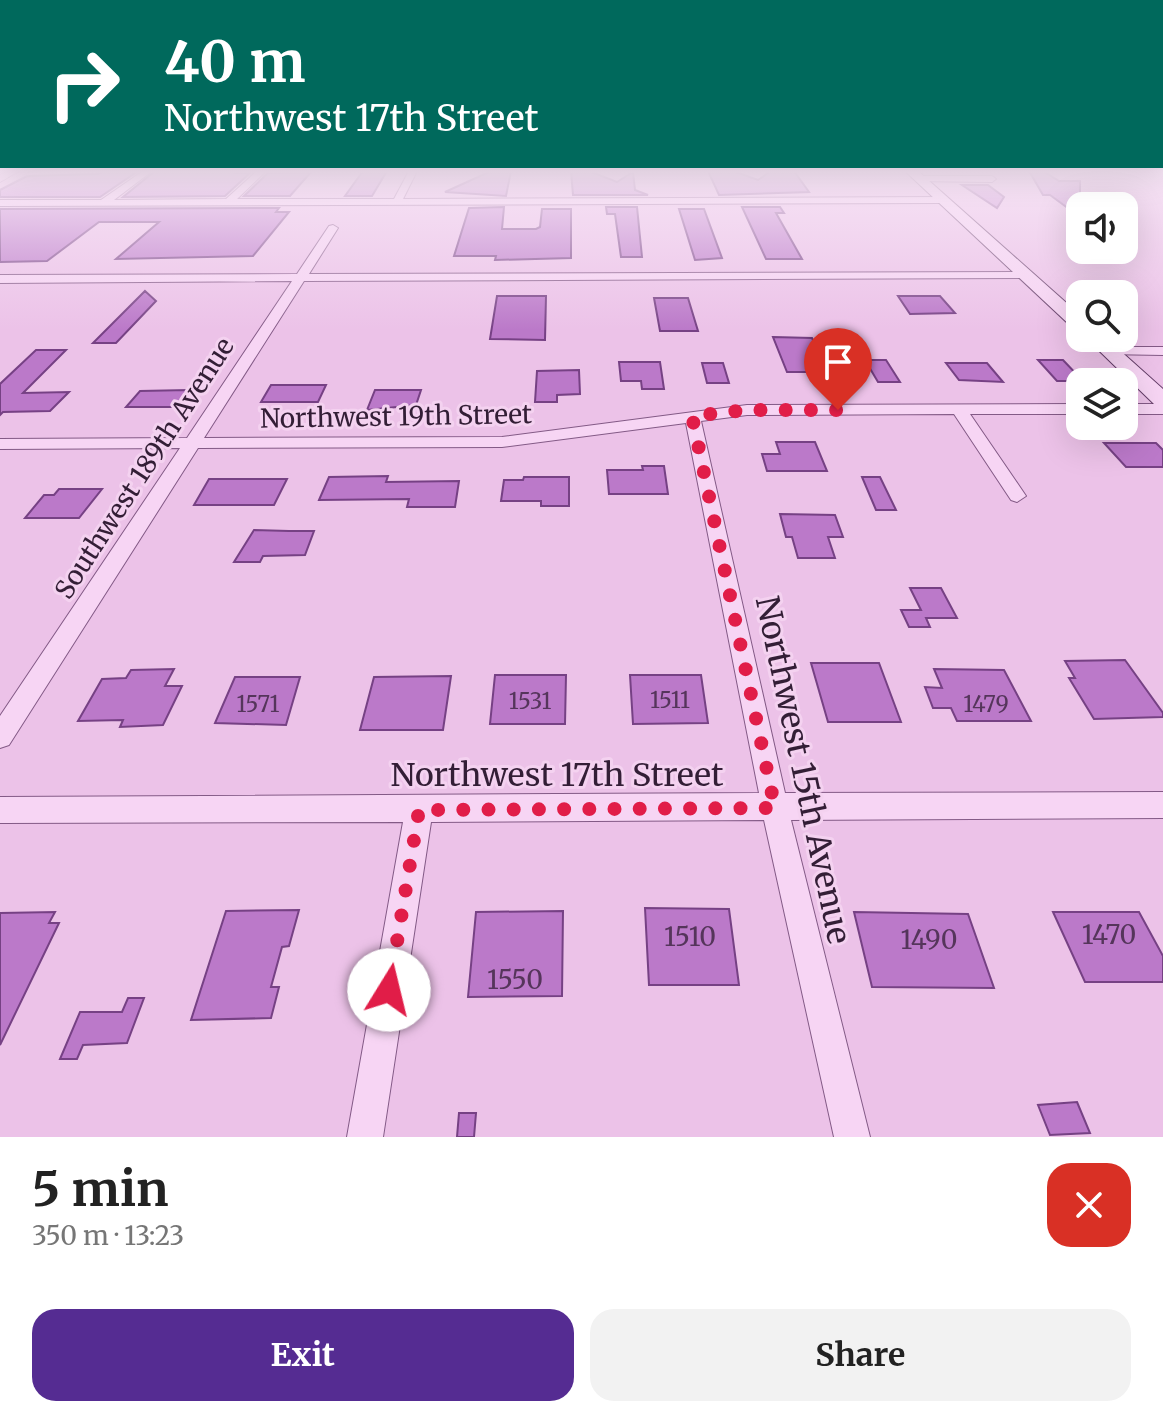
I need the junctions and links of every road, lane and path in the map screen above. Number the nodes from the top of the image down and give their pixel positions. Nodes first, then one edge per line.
1 (970, 224) edge
2 (333, 228) dead end
3 (1026, 275) junction
4 (0, 279) edge
5 (298, 279) junction
6 (1066, 312) edge
7 (1138, 349) edge
8 (1163, 351) edge
9 (1110, 352) edge
10 (1163, 400) edge
11 (1066, 409) edge
12 (1138, 409) edge
13 (1163, 409) edge
14 (959, 410) junction
15 (692, 416) junction
16 (0, 444) edge
17 (192, 444) junction
18 (1017, 496) dead end
19 (0, 737) edge
20 (1163, 805) edge
21 (775, 808) junction
22 (0, 810) edge
23 (419, 810) junction
24 (365, 1137) edge
25 (852, 1137) edge

1 - 3 street
2 - 5 street, Southwest 189th Avenue
3 - 5 street
3 - 6 street
4 - 5 street
5 - 17 street, Southwest 189th Avenue
7 - 8 street
9 - 10 street
11 - 14 street, Northwest 19th Street
12 - 13 street
14 - 15 street, Northwest 19th Street
14 - 18 street
15 - 17 street, Northwest 19th Street
15 - 21 street, Northwest 15th Avenue
16 - 17 street, Northwest 19th Street
17 - 19 street, Southwest 189th Avenue
20 - 21 street, Northwest 17th Street
21 - 23 street, Northwest 17th Street
21 - 25 street, Northwest 15th Avenue
22 - 23 street, Northwest 17th Street
23 - 24 street

